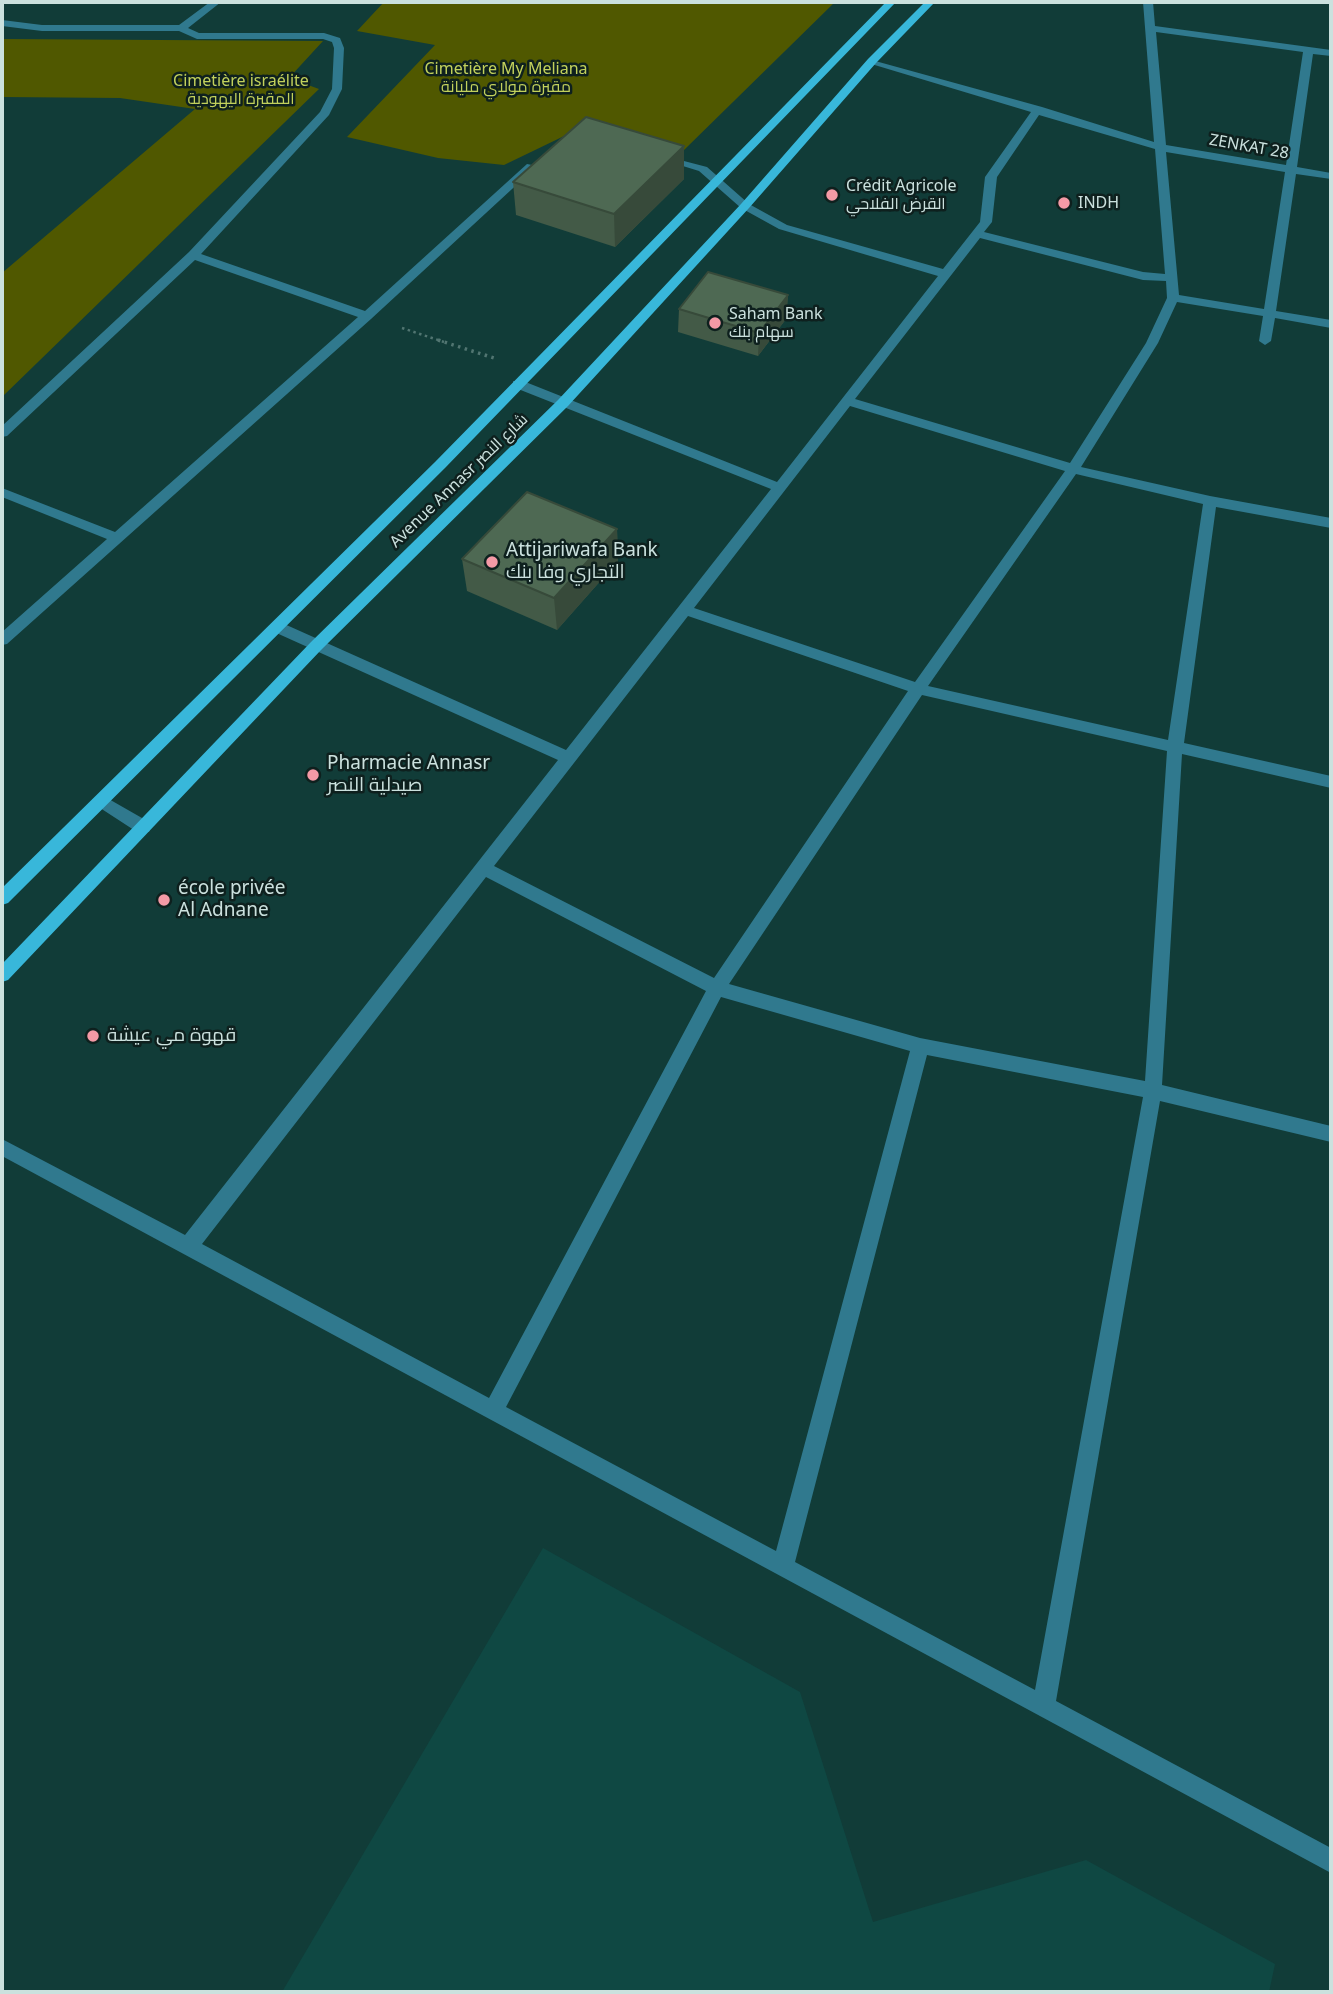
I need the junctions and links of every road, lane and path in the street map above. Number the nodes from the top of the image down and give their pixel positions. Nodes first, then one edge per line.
1 (216, 2) edge
2 (891, 2) edge
3 (930, 2) edge
4 (1148, 2) edge
5 (2, 23) edge
6 (1150, 28) junction
7 (181, 29) junction
8 (1309, 50) junction
9 (1331, 53) edge
10 (872, 61) junction
11 (1038, 109) junction
12 (1162, 148) junction
13 (646, 153) edge
14 (538, 160) edge
15 (1290, 170) junction
16 (1331, 176) edge
17 (718, 180) junction
18 (745, 206) junction
19 (977, 234) junction
20 (193, 255) junction
21 (946, 274) junction
22 (1172, 278) junction
23 (1173, 298) junction
24 (1269, 313) junction
25 (367, 316) junction
26 (1331, 324) edge
27 (1265, 341) dead end
28 (531, 370) junction
29 (517, 384) junction
30 (848, 401) junction
31 (564, 402) junction
32 (2, 433) edge
33 (1073, 469) junction
34 (780, 488) junction
35 (2, 492) edge
36 (1209, 501) junction
37 (1331, 523) edge
38 (117, 538) junction
39 (685, 610) junction
40 (276, 627) junction
41 (2, 640) edge
42 (316, 646) junction
43 (918, 689) junction
44 (1175, 748) junction
45 (569, 758) junction
46 (1331, 782) edge
47 (100, 800) junction
48 (143, 827) junction
49 (484, 868) junction
50 (2, 898) edge
51 (2, 975) edge
52 (717, 988) junction
53 (920, 1046) junction
54 (1153, 1091) junction
55 (1331, 1134) edge
56 (2, 1147) edge
57 (188, 1247) junction
58 (493, 1411) junction
59 (783, 1567) junction
60 (1042, 1707) junction
61 (1331, 1861) edge

1 - 7 street
2 - 17 main road, Avenue Annasr شارع النصر
3 - 10 main road, Avenue Annasr شارع النصر
4 - 6 street
5 - 7 street
6 - 8 street
6 - 12 street
7 - 20 street
8 - 9 street
8 - 15 street
10 - 11 street, ZENKAT 28
10 - 18 main road, Avenue Annasr شارع النصر
11 - 12 street, ZENKAT 28
11 - 19 street
12 - 15 street, ZENKAT 28
12 - 22 street
13 - 17 street
14 - 25 street
15 - 16 street, ZENKAT 28
15 - 24 street
17 - 18 street
17 - 28 main road, Avenue Annasr شارع النصر
18 - 21 street
18 - 31 main road, Avenue Annasr شارع النصر
19 - 21 street
19 - 22 street
20 - 25 street
20 - 32 street
21 - 30 street
22 - 23 street
23 - 24 street
23 - 33 street
24 - 26 street
24 - 27 street
25 - 28 path
25 - 38 street
28 - 29 main road, Avenue Annasr شارع النصر
29 - 31 street
29 - 40 main road, Avenue Annasr شارع النصر
30 - 33 street
30 - 34 street
31 - 34 street
31 - 42 main road, Avenue Annasr شارع النصر
33 - 36 street
33 - 43 street
34 - 39 street
35 - 38 street
36 - 37 street
36 - 44 street
38 - 41 street
39 - 43 street
39 - 45 street
40 - 42 street
40 - 47 main road, Avenue Annasr شارع النصر
42 - 45 street
42 - 48 main road, Avenue Annasr شارع النصر
43 - 44 street
43 - 52 street
44 - 46 street
44 - 54 street
45 - 49 street
47 - 48 street
47 - 50 main road, Avenue Annasr شارع النصر
48 - 51 main road, Avenue Annasr شارع النصر
49 - 52 street
49 - 57 street
52 - 53 street
52 - 58 street
53 - 54 street
53 - 59 street
54 - 55 street
54 - 60 street
56 - 57 street
57 - 58 street
58 - 59 street
59 - 60 street
60 - 61 street

